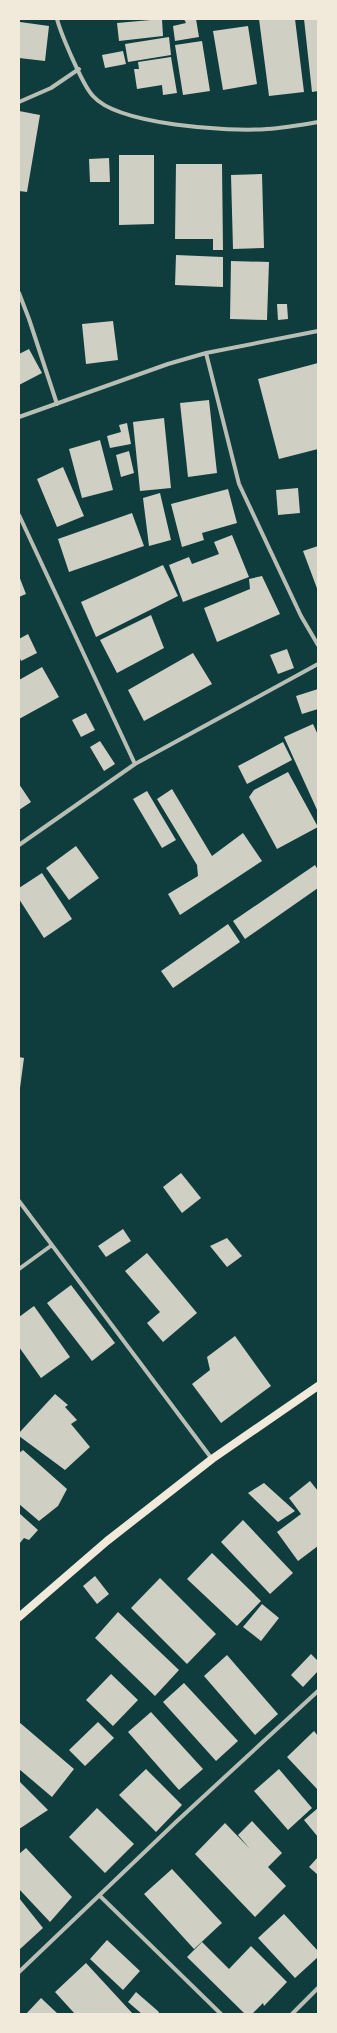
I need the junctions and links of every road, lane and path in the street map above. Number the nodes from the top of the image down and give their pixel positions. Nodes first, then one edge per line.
1 (57, 19) edge
2 (79, 69) junction
3 (19, 102) edge
4 (318, 122) edge
5 (19, 294) edge
6 (318, 331) edge
7 (206, 353) junction
8 (57, 404) junction
9 (19, 417) edge
10 (19, 515) edge
11 (318, 646) edge
12 (318, 664) edge
13 (135, 764) junction
14 (19, 845) edge
15 (19, 1201) edge
16 (52, 1245) junction
17 (19, 1269) edge
18 (318, 1386) edge
19 (212, 1458) junction
20 (19, 1616) edge
21 (318, 1691) edge
22 (100, 1896) junction
23 (19, 1972) edge
24 (318, 1988) edge
25 (221, 2014) edge
26 (292, 2014) edge

1 - 2 street
2 - 3 street
2 - 4 street
5 - 8 street
6 - 7 street
7 - 8 street
7 - 11 street
8 - 9 street
10 - 13 street
12 - 13 street
13 - 14 street
15 - 16 street
16 - 17 street
16 - 19 street
18 - 19 main road
19 - 20 main road
21 - 22 street
22 - 23 street
22 - 25 street
24 - 26 street

